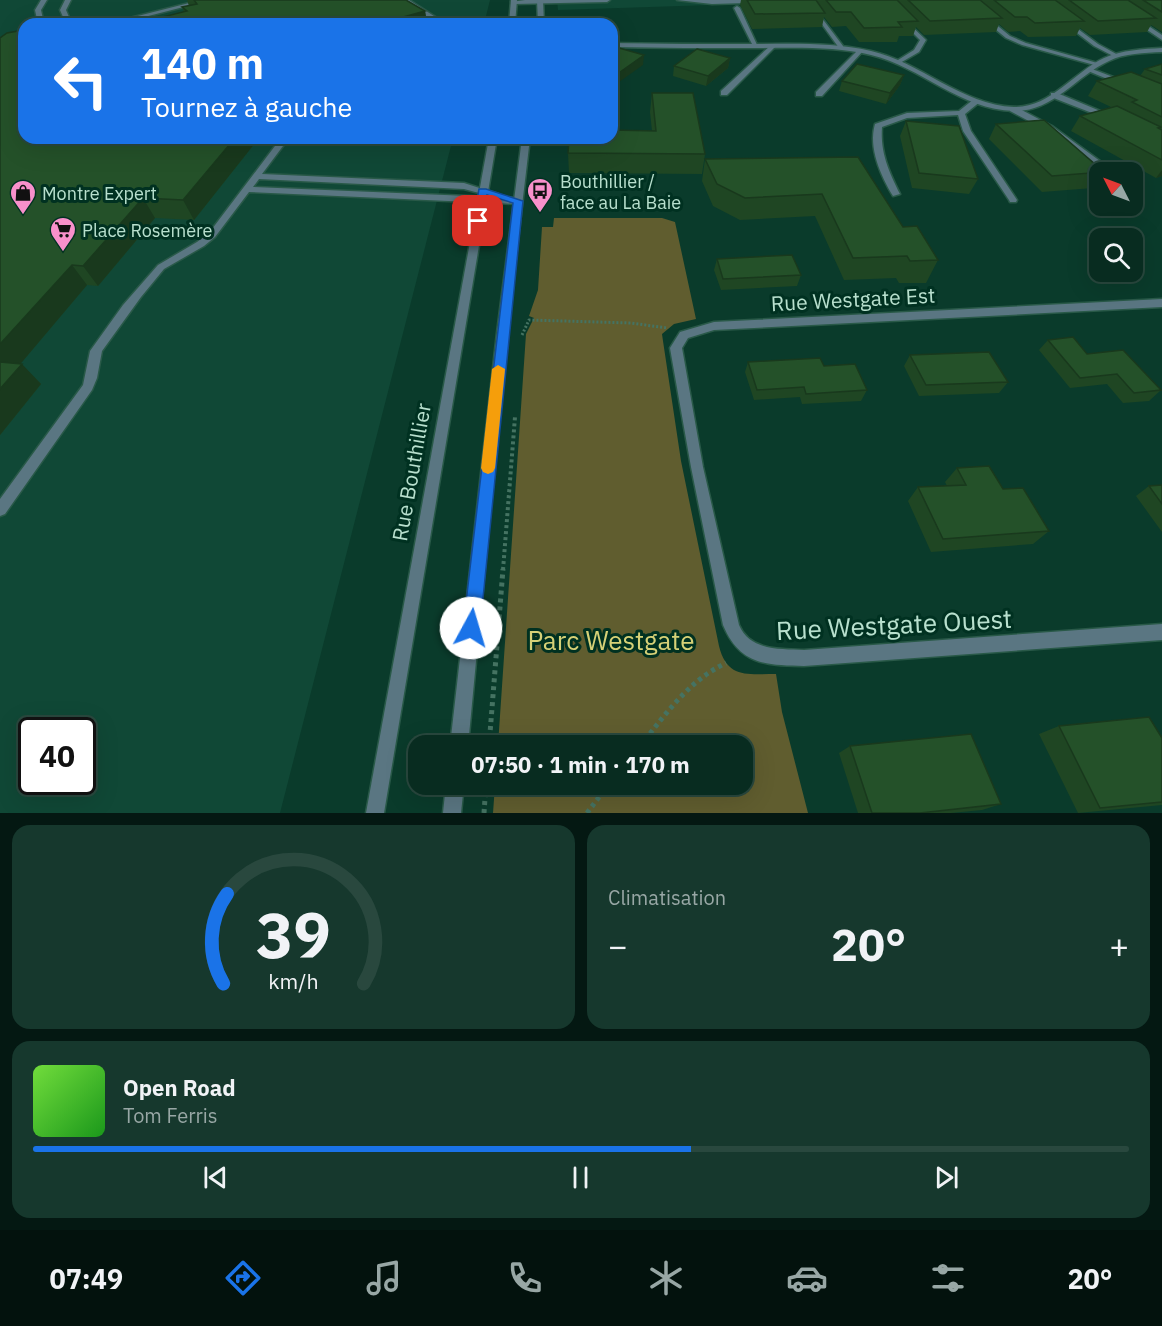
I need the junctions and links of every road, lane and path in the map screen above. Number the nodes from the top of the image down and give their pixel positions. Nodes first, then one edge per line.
1 (44, 0) edge
2 (68, 0) edge
3 (208, 0) edge
4 (405, 0) edge
5 (608, 0) edge
6 (680, 0) edge
7 (780, 0) edge
8 (514, 1) edge
9 (541, 1) edge
10 (811, 6) edge
11 (737, 8) dead end
12 (895, 11) edge
13 (1126, 14) edge
14 (982, 15) edge
15 (1057, 16) edge
16 (38, 18) edge
17 (66, 18) edge
18 (144, 18) edge
19 (433, 18) edge
20 (513, 18) edge
21 (541, 18) edge
22 (1162, 38) edge
23 (618, 45) edge
24 (756, 46) junction
25 (773, 46) junction
26 (841, 47) junction
27 (1162, 50) edge
28 (860, 51) junction
29 (1117, 56) junction
30 (900, 62) junction
31 (1098, 64) junction
32 (1090, 69) junction
33 (1133, 86) edge
34 (724, 93) dead end
35 (819, 94) dead end
36 (1054, 95) junction
37 (976, 101) junction
38 (1013, 109) junction
39 (961, 113) junction
40 (1121, 121) edge
41 (280, 144) edge
42 (492, 144) edge
43 (525, 144) edge
44 (1097, 162) edge
45 (256, 176) junction
46 (247, 189) junction
47 (896, 194) dead end
48 (482, 195) junction
49 (1012, 200) dead end
50 (518, 201) junction
51 (1162, 303) edge
52 (663, 327) dead end
53 (521, 345) dead end
54 (516, 405) dead end
55 (697, 467) joint
56 (0, 510) edge
57 (1162, 632) edge
58 (726, 663) dead end
59 (460, 735) edge
60 (490, 735) edge
61 (649, 735) edge
62 (454, 795) edge
63 (485, 795) edge
64 (601, 795) edge
65 (375, 813) edge
66 (452, 813) edge
67 (484, 813) edge
68 (587, 813) edge

1 - 16 street
2 - 17 street
3 - 18 street
4 - 19 street
5 - 9 street
6 - 7 street
8 - 9 street
8 - 20 street
9 - 21 street
10 - 26 street
11 - 24 street
12 - 30 street
13 - 22 street
14 - 31 street
15 - 29 street
23 - 24 street
24 - 25 street
25 - 26 street
25 - 34 street
26 - 28 street
27 - 29 street
28 - 30 street
28 - 35 street
29 - 31 street
30 - 37 street
31 - 32 street
32 - 33 street
32 - 36 street
36 - 38 street
36 - 40 street
37 - 38 street
37 - 39 street
38 - 44 street
39 - 47 street
39 - 49 street
41 - 45 street
42 - 48 street, Rue Bouthillier
43 - 50 street
45 - 46 street
45 - 48 street
46 - 48 street
46 - 56 street
48 - 50 street
48 - 65 street, Rue Bouthillier
50 - 59 street
51 - 55 street, Rue Westgate Est
52 - 53 path
54 - 60 path
55 - 57 street, Rue Westgate Ouest
58 - 61 path
62 - 66 street
63 - 67 path
64 - 68 path

